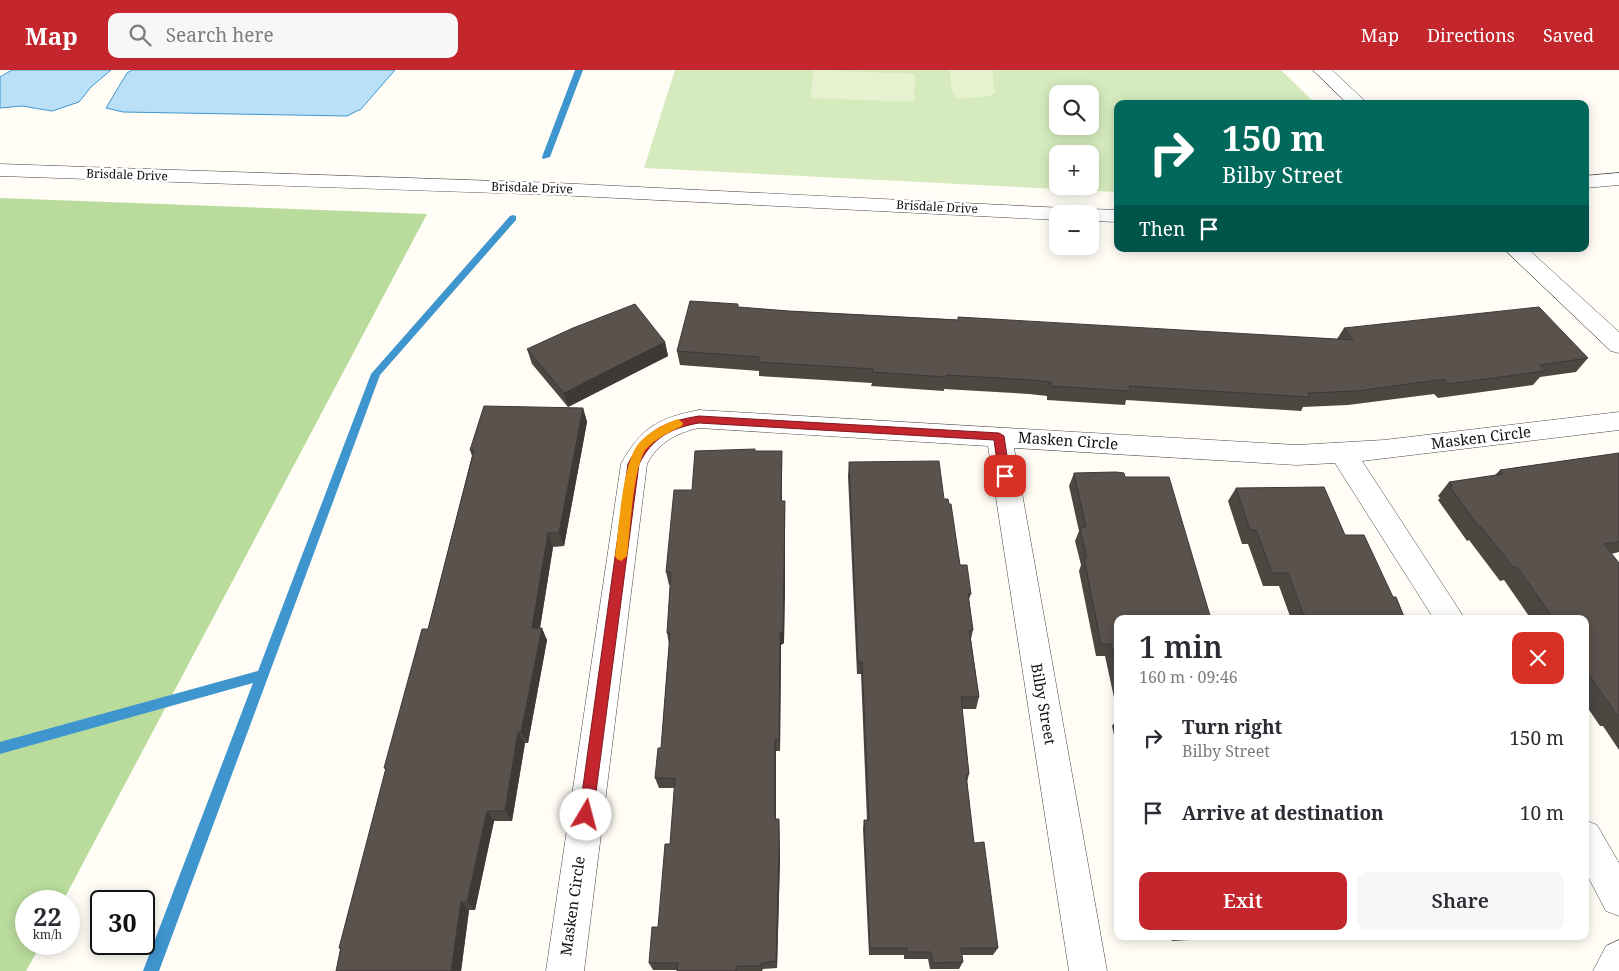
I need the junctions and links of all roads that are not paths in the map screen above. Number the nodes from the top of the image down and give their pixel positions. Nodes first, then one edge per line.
1 (1322, 70) edge
2 (1355, 100) edge
3 (0, 170) edge
4 (1619, 179) edge
5 (1589, 182) edge
6 (1049, 213) edge
7 (1099, 215) edge
8 (1114, 216) edge
9 (1518, 252) edge
10 (1619, 346) edge
11 (1619, 421) edge
12 (999, 436) junction
13 (1343, 454) junction
14 (1447, 615) edge
15 (1589, 844) edge
16 (1619, 898) edge
17 (1619, 959) edge
18 (565, 971) edge
19 (1088, 971) edge
20 (1612, 971) edge

1 - 2 street
3 - 6 street, Brisdale Drive
4 - 5 street
7 - 8 street
9 - 10 street
11 - 13 street, Masken Circle
12 - 13 street, Masken Circle
12 - 18 street, Masken Circle
12 - 19 street, Bilby Street
13 - 14 street
15 - 16 street
17 - 20 street

